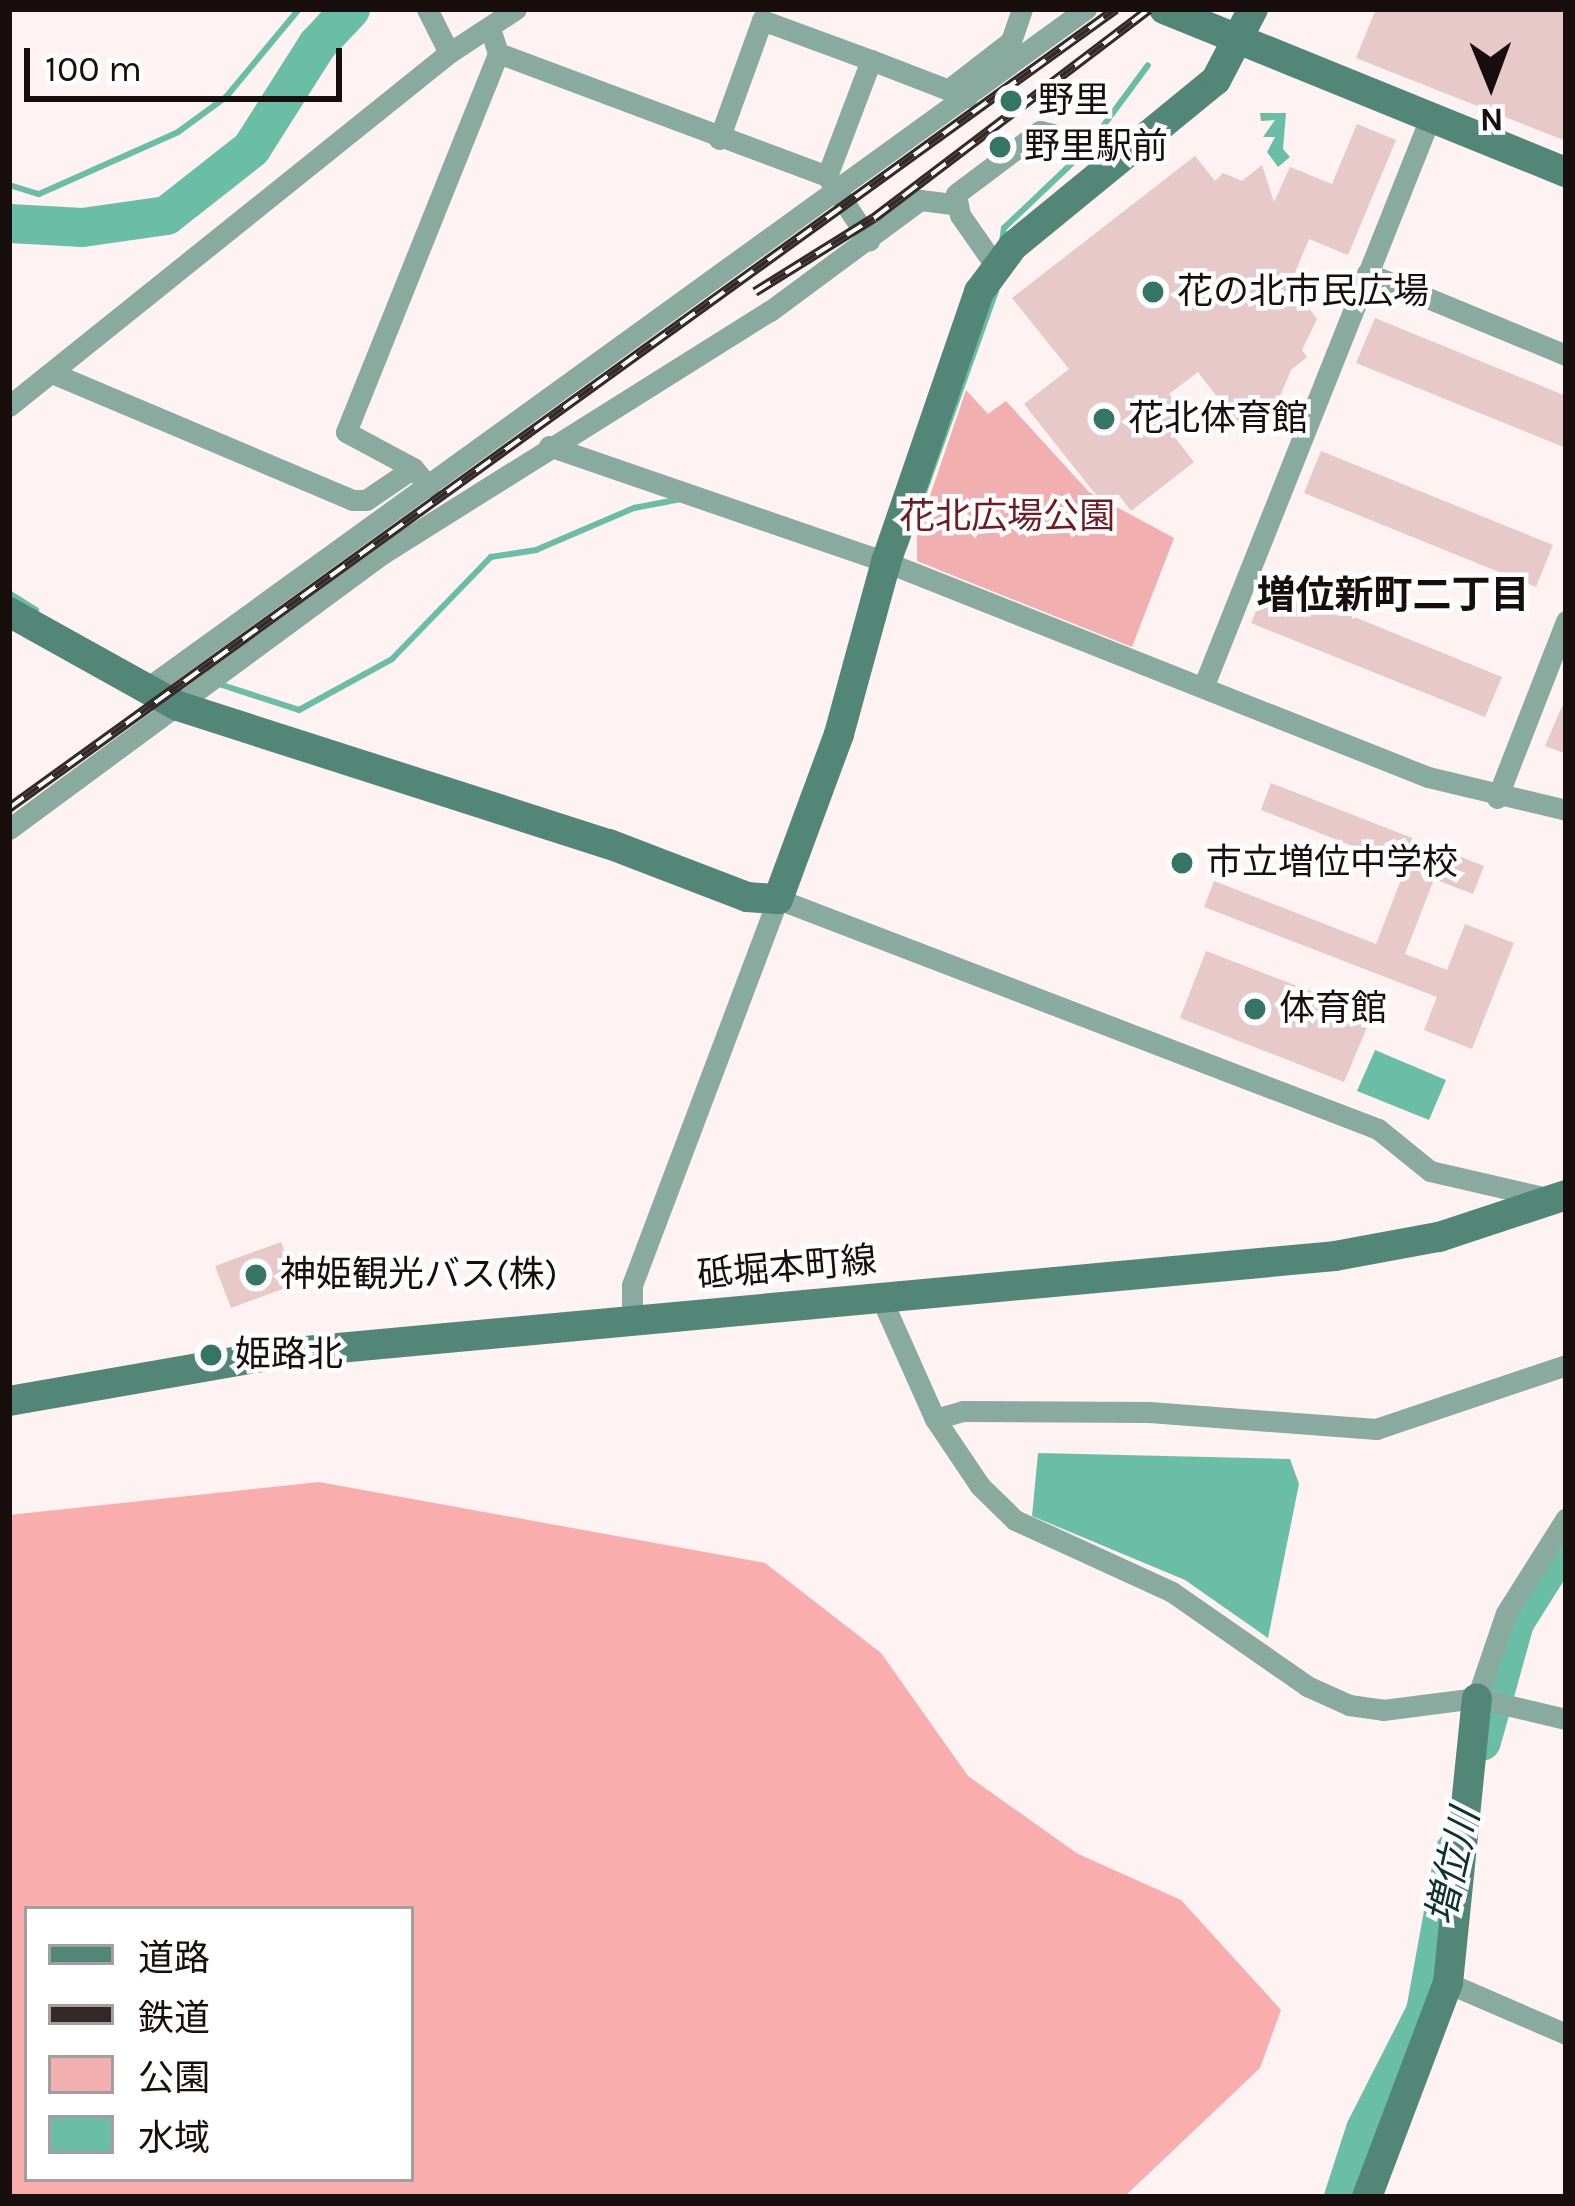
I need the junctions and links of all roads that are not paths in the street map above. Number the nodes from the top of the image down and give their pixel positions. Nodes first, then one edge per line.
1 (427, 9) edge
2 (516, 9) edge
3 (1022, 9) edge
4 (1086, 9) edge
5 (1164, 9) edge
6 (1252, 9) edge
7 (490, 28) junction
8 (1239, 43) junction
9 (449, 52) junction
10 (498, 53) junction
11 (871, 60) junction
12 (960, 91) junction
13 (1430, 118) junction
14 (719, 140) junction
15 (1118, 163) junction
16 (1566, 172) edge
17 (833, 183) junction
18 (955, 204) junction
19 (869, 240) junction
20 (997, 268) junction
21 (1367, 273) junction
22 (1566, 355) edge
23 (52, 373) junction
24 (9, 406) edge
25 (549, 446) junction
26 (412, 468) junction
27 (429, 487) junction
28 (886, 562) junction
29 (9, 612) edge
30 (1566, 620) edge
31 (1204, 685) junction
32 (143, 691) junction
33 (178, 706) junction
34 (1497, 798) junction
35 (1566, 810) edge
36 (9, 829) edge
37 (778, 899) junction
38 (1560, 1197) edge
39 (882, 1300) junction
40 (632, 1320) junction
41 (1566, 1365) edge
42 (9, 1401) edge
43 (935, 1419) junction
44 (1566, 1518) edge
45 (1477, 1698) junction
46 (1566, 1719) edge
47 (1448, 1983) junction
48 (1566, 2034) edge
49 (1366, 2197) edge

1 - 9 street
2 - 7 street
3 - 12 street
4 - 12 street
5 - 8 street
6 - 8 street
7 - 9 street
7 - 10 street
8 - 13 street
8 - 15 street
9 - 23 street
10 - 14 street
10 - 26 street
11 - 12 street
11 - 14 street
11 - 17 street
12 - 17 street
13 - 16 street
13 - 21 street
14 - 17 street
15 - 18 street
15 - 20 street
17 - 19 street
17 - 27 street
18 - 19 street
18 - 20 street
19 - 25 street
20 - 28 street
21 - 22 street
21 - 31 street
23 - 24 street
23 - 26 street
25 - 28 street
25 - 33 street
26 - 27 street
27 - 32 street
28 - 31 street
28 - 37 street
29 - 32 street
30 - 34 street
31 - 34 street
32 - 33 street
33 - 36 street
33 - 37 street
34 - 35 street
37 - 38 street
37 - 40 street
38 - 39 street, 砥堀本町線
39 - 40 street, 砥堀本町線
39 - 43 street
40 - 42 street, 砥堀本町線
41 - 43 street
43 - 45 street
44 - 45 street
45 - 46 street
45 - 47 street
47 - 48 street
47 - 49 street

